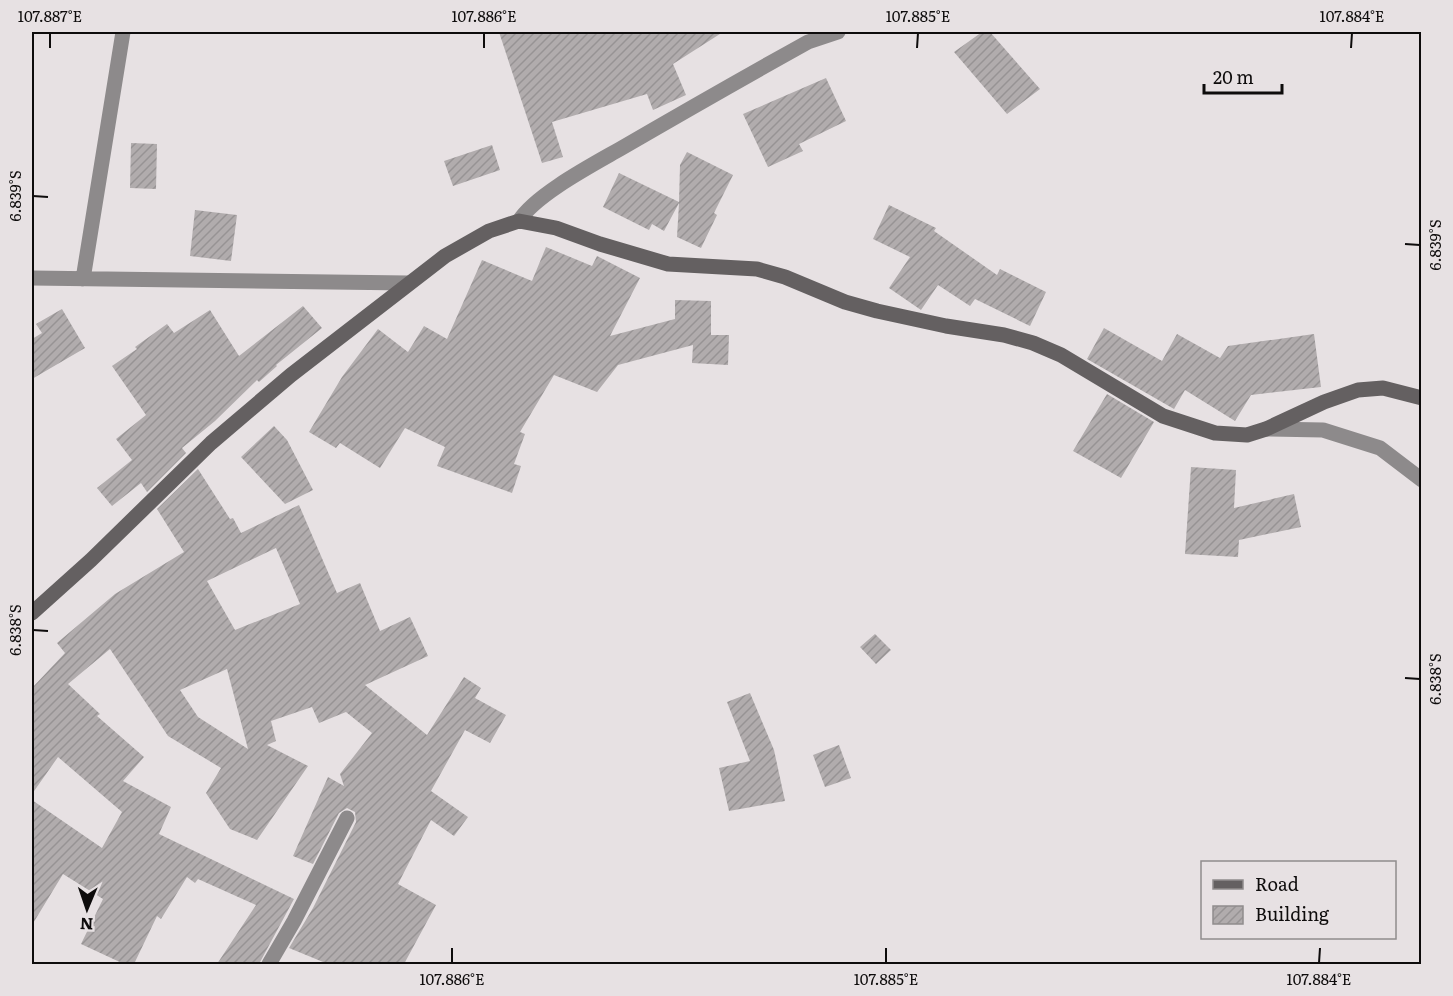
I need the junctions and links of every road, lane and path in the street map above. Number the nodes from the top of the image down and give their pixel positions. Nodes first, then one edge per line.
1 (123, 32) edge
2 (838, 32) edge
3 (519, 221) junction
4 (32, 278) edge
5 (83, 279) junction
6 (408, 283) junction
7 (1422, 398) edge
8 (1266, 429) junction
9 (1422, 480) edge
10 (32, 613) edge
11 (348, 818) dead end
12 (269, 964) edge

1 - 5 street
2 - 3 street
3 - 6 main road
3 - 8 main road
4 - 5 street
5 - 6 street
6 - 10 main road
7 - 8 main road
8 - 9 street
11 - 12 street

